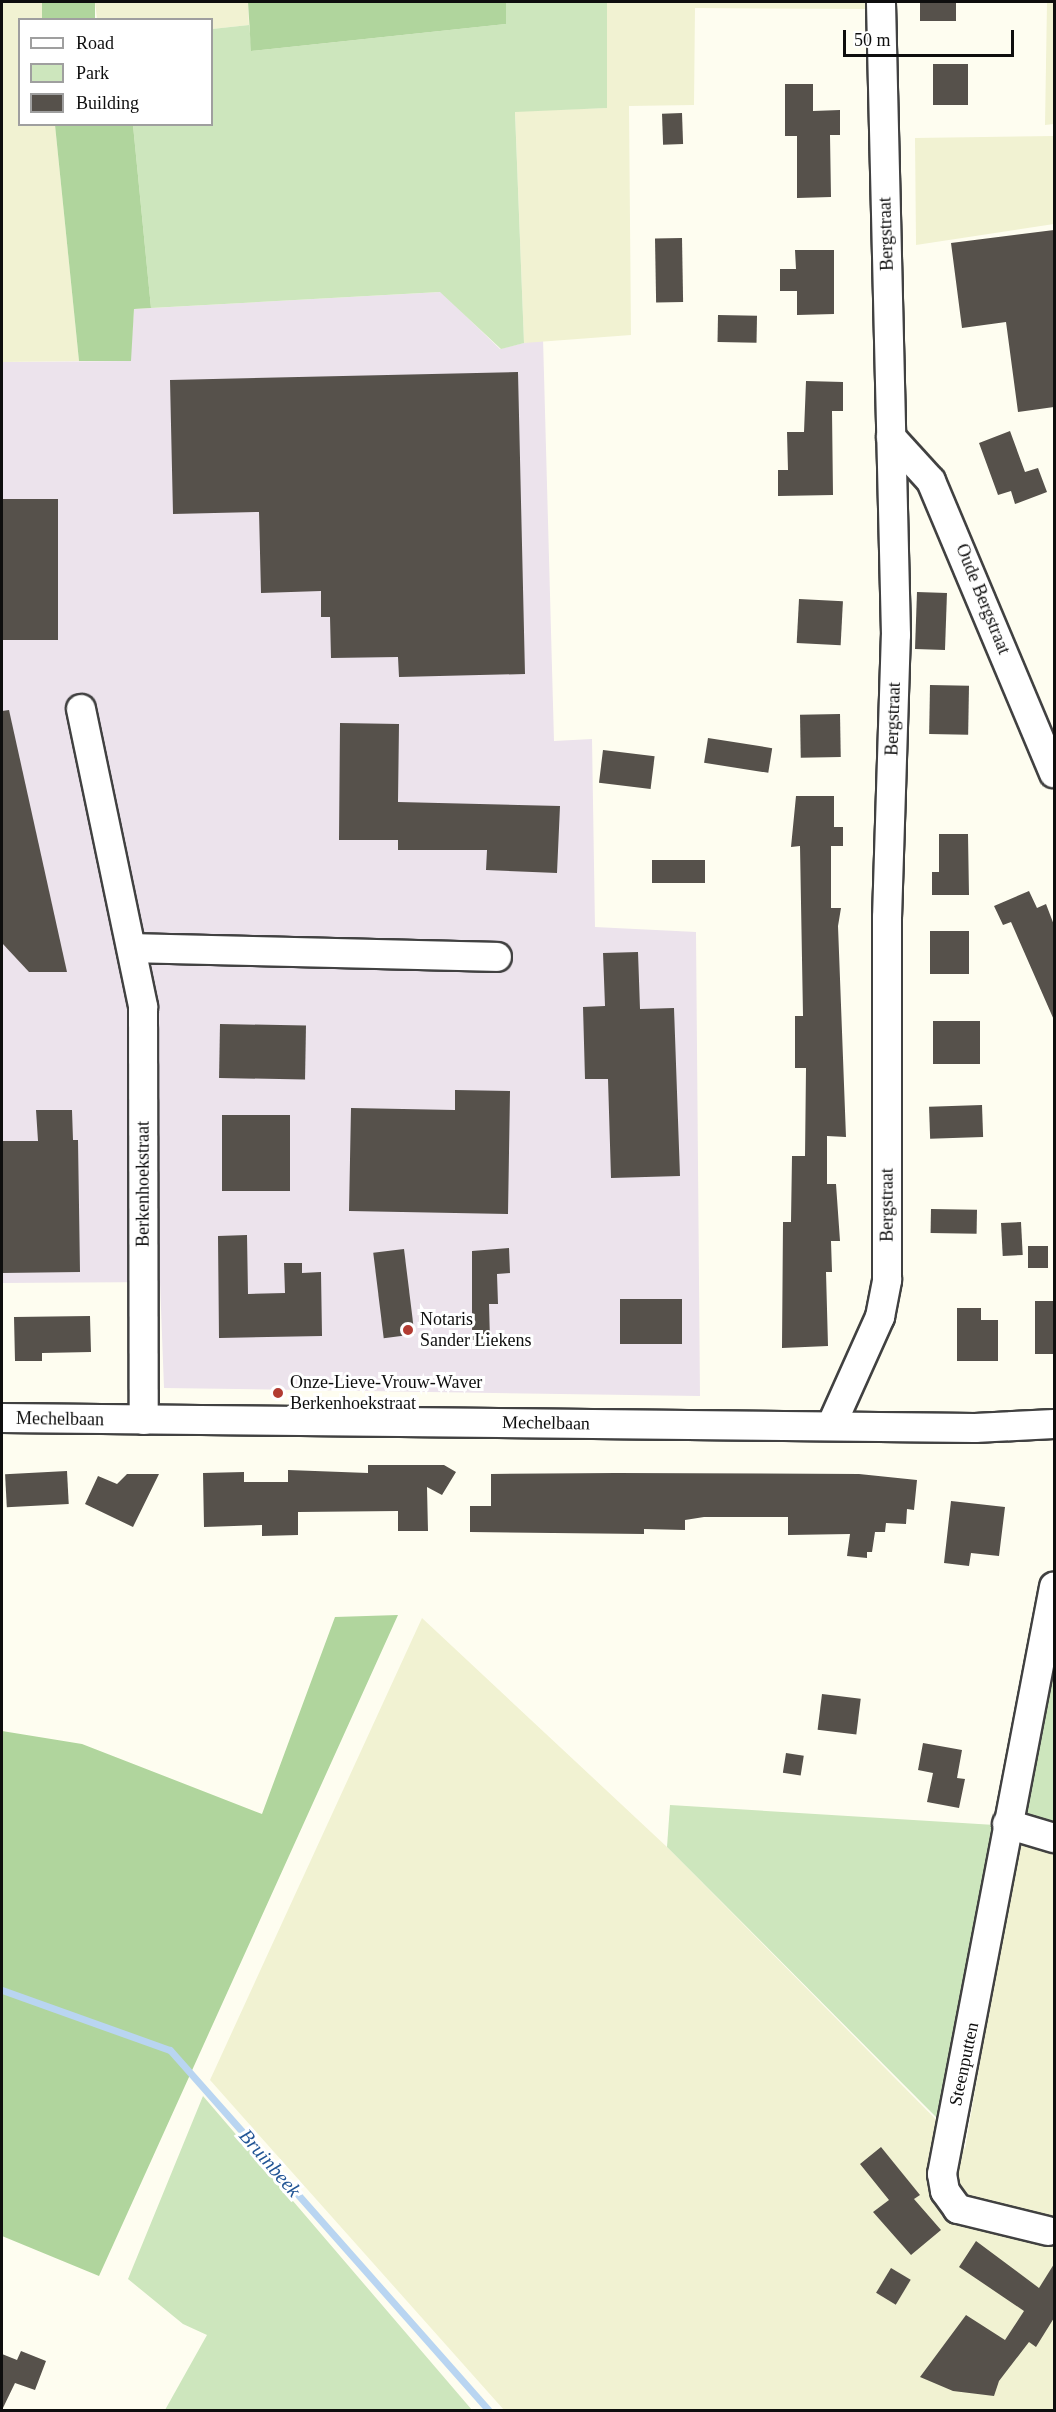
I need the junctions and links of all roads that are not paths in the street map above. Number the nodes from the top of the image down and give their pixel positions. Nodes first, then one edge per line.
1 (881, 2) edge
2 (891, 437) junction
3 (81, 709) dead end
4 (1054, 773) edge
5 (132, 948) junction
6 (497, 957) dead end
7 (2, 1418) edge
8 (144, 1420) junction
9 (1054, 1424) edge
10 (831, 1426) junction
11 (1054, 1587) edge
12 (1007, 1824) junction
13 (1054, 1838) edge
14 (1048, 2231) dead end

1 - 2 street, Bergstraat
2 - 4 street, Oude Bergstraat
2 - 10 street, Bergstraat
3 - 5 street, Berkenhoekstraat
5 - 6 street
5 - 8 street, Berkenhoekstraat
7 - 8 street, Mechelbaan
8 - 10 street, Mechelbaan
9 - 10 street, Mechelbaan
11 - 12 street, Steenputten
12 - 13 street
12 - 14 street, Steenputten

